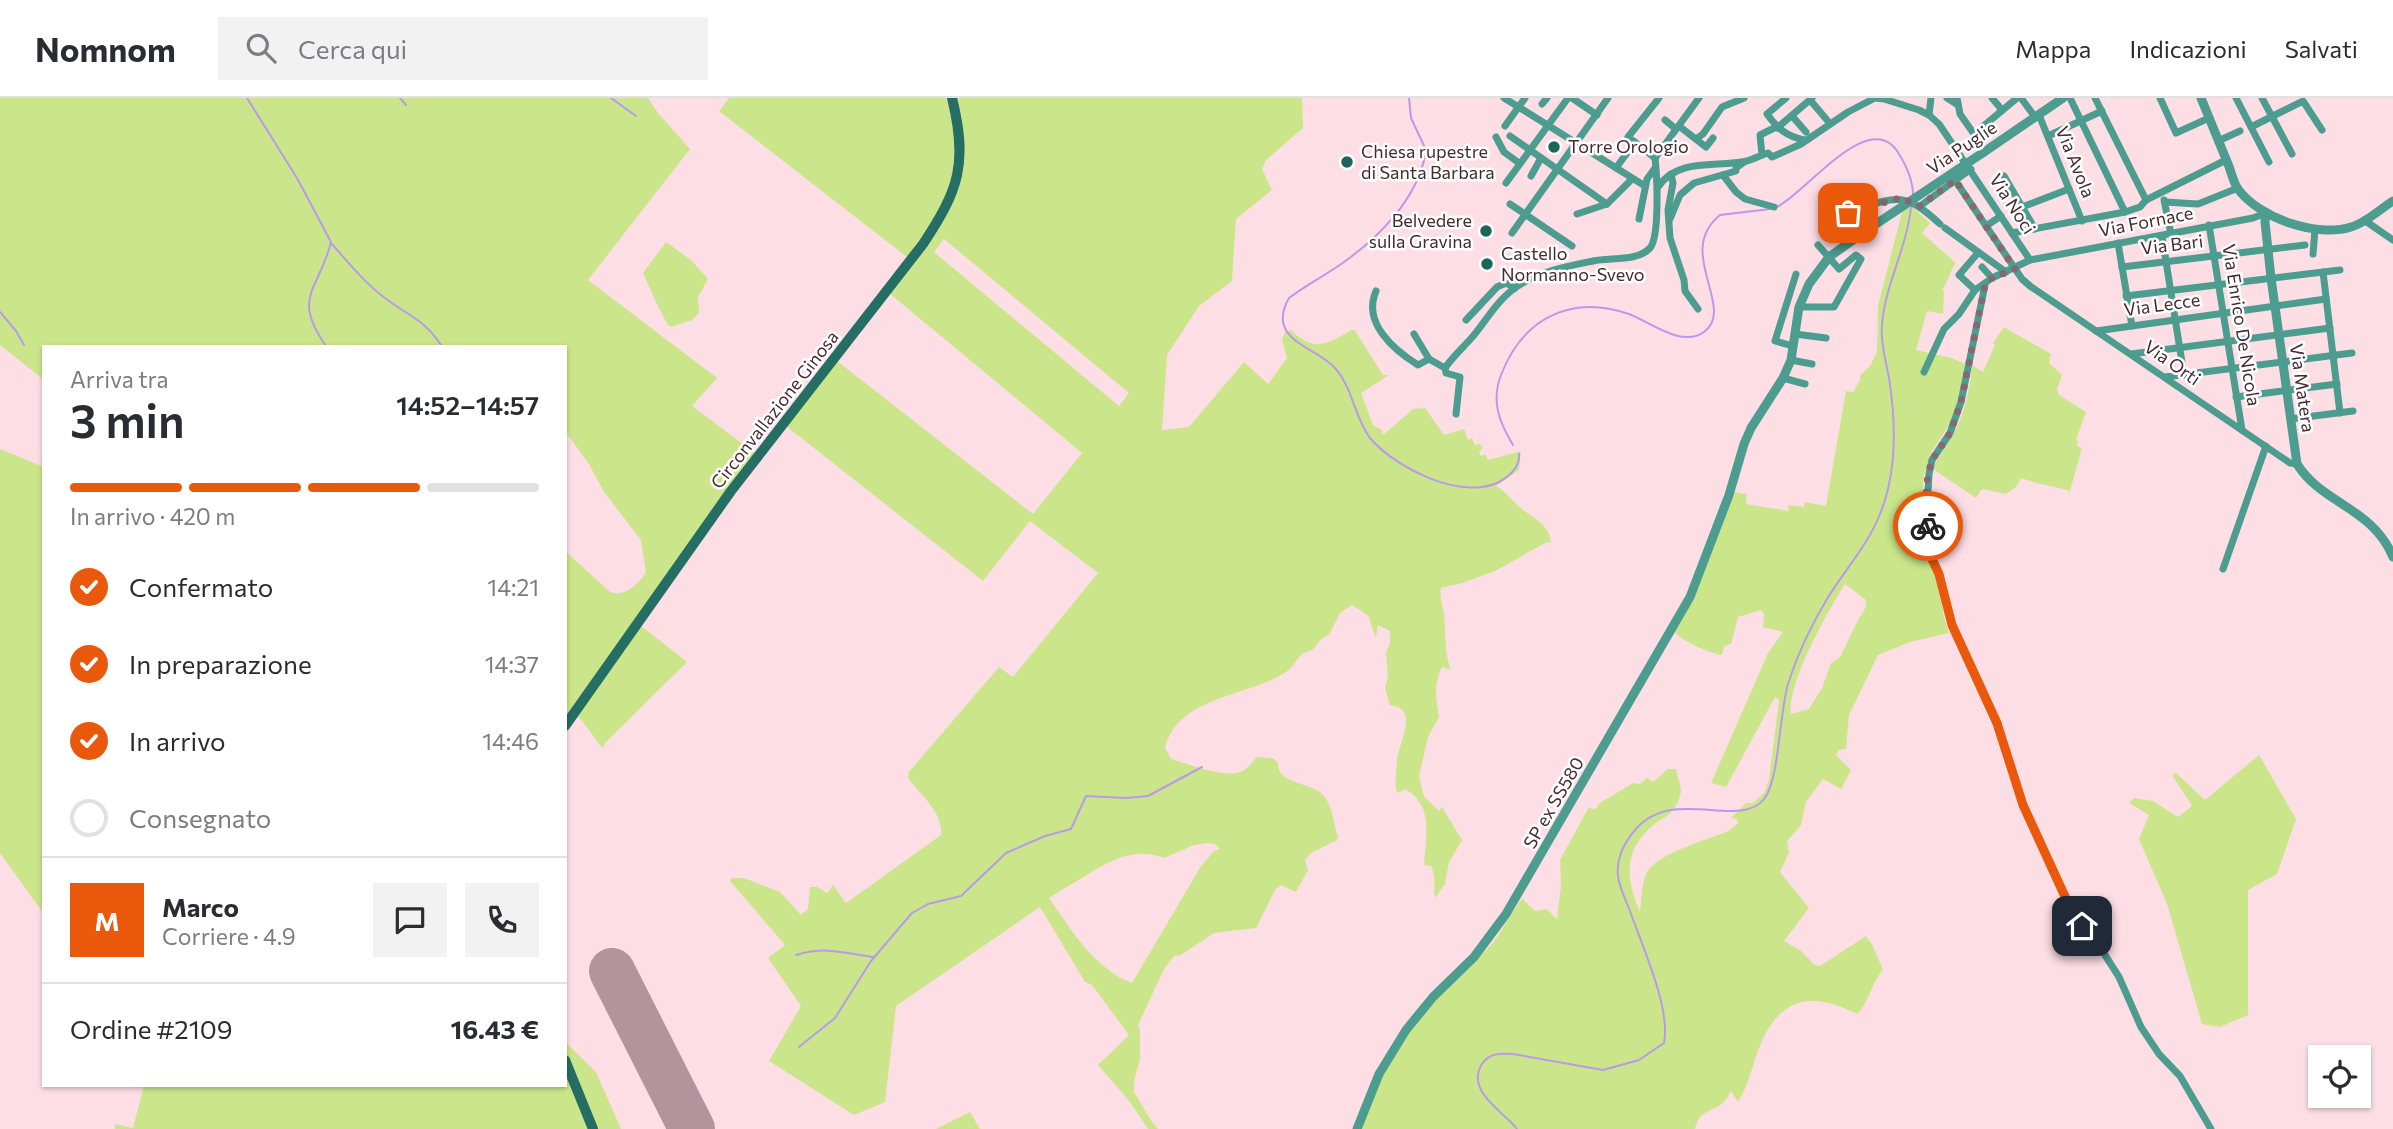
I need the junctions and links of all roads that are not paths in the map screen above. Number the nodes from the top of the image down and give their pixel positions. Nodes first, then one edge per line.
1 (952, 98) edge
2 (1504, 98) edge
3 (1525, 98) edge
4 (1570, 98) edge
5 (1608, 98) edge
6 (1660, 98) edge
7 (1699, 98) edge
8 (1744, 98) edge
9 (1786, 98) edge
10 (1931, 98) edge
11 (1947, 98) edge
12 (1992, 98) edge
13 (2019, 98) edge
14 (2063, 98) edge
15 (2070, 98) edge
16 (2095, 98) edge
17 (2160, 98) edge
18 (2201, 98) edge
19 (2236, 98) edge
20 (2262, 98) edge
21 (1811, 99) edge
22 (1958, 102) edge
23 (1519, 107) junction
24 (2002, 110) junction
25 (2102, 111) junction
26 (1597, 115) junction
27 (1929, 115) junction
28 (1791, 116) junction
29 (2037, 116) junction
30 (2272, 117) junction
31 (2209, 118) junction
32 (1665, 120) dead end
33 (1827, 120) dead end
34 (2082, 121) junction
35 (1547, 125) junction
36 (1505, 126) dead end
37 (1777, 127) junction
38 (2251, 127) junction
39 (1678, 128) junction
40 (2240, 131) dead end
41 (2322, 131) dead end
42 (1510, 136) dead end
43 (1805, 136) junction
44 (2048, 136) junction
45 (1496, 137) dead end
46 (1713, 138) dead end
47 (1631, 139) junction
48 (1696, 139) junction
49 (2218, 141) junction
50 (1576, 144) junction
51 (1530, 149) junction
52 (2292, 154) dead end
53 (1762, 155) junction
54 (1541, 158) junction
55 (2226, 160) junction
56 (1746, 161) junction
57 (2269, 162) dead end
58 (1519, 163) junction
59 (1656, 164) junction
60 (1616, 168) junction
61 (1971, 169) junction
62 (1557, 170) junction
63 (1671, 174) junction
64 (1723, 175) junction
65 (1531, 176) dead end
66 (2004, 176) dead end
67 (1632, 179) junction
68 (1955, 180) junction
69 (1507, 183) dead end
70 (1645, 187) junction
71 (1658, 187) junction
72 (2238, 188) junction
73 (2069, 189) junction
74 (2160, 193) junction
75 (2146, 200) junction
76 (2165, 201) junction
77 (2393, 201) edge
78 (1510, 204) dead end
79 (1607, 204) junction
80 (1917, 204) junction
81 (1774, 207) dead end
82 (2022, 207) junction
83 (2124, 212) junction
84 (1848, 213) dead end
85 (2266, 213) junction
86 (1577, 214) dead end
87 (1525, 215) junction
88 (2001, 216) junction
89 (1639, 219) dead end
90 (1670, 219) junction
91 (2082, 220) junction
92 (2364, 220) junction
93 (2209, 225) junction
94 (1986, 226) junction
95 (2035, 229) junction
96 (2315, 229) junction
97 (1512, 233) dead end
98 (2012, 233) junction
99 (2171, 233) junction
100 (2162, 236) junction
101 (2393, 240) edge
102 (2118, 243) junction
103 (1818, 244) dead end
104 (2305, 245) dead end
105 (1572, 246) dead end
106 (2268, 249) junction
107 (1977, 254) dead end
108 (2313, 254) dead end
109 (2214, 256) junction
110 (1829, 257) junction
111 (2031, 260) junction
112 (2166, 261) junction
113 (1982, 267) dead end
114 (2122, 267) junction
115 (2015, 269) junction
116 (2340, 270) dead end
117 (2006, 272) junction
118 (2323, 272) junction
119 (1796, 274) dead end
120 (1992, 278) junction
121 (2271, 278) junction
122 (1985, 285) junction
123 (2218, 285) junction
124 (1515, 288) junction
125 (1975, 290) junction
126 (1376, 291) dead end
127 (2171, 291) junction
128 (2126, 296) junction
129 (2326, 299) junction
130 (2275, 306) junction
131 (1799, 307) junction
132 (1698, 309) dead end
133 (2223, 313) junction
134 (1466, 320) dead end
135 (2175, 320) junction
136 (2132, 326) junction
137 (2330, 328) junction
138 (2096, 331) junction
139 (1414, 334) dead end
140 (1795, 334) junction
141 (2278, 334) junction
142 (1826, 338) dead end
143 (2227, 341) junction
144 (1793, 346) junction
145 (2179, 346) junction
146 (2131, 354) junction
147 (2352, 354) dead end
148 (2333, 356) junction
149 (1429, 359) junction
150 (1791, 359) junction
151 (2282, 362) junction
152 (1812, 364) dead end
153 (1445, 368) junction
154 (2232, 369) junction
155 (1924, 372) dead end
156 (2184, 375) junction
157 (2165, 377) junction
158 (1783, 378) junction
159 (1805, 384) dead end
160 (2337, 384) junction
161 (2286, 391) junction
162 (2236, 397) junction
163 (2353, 411) dead end
164 (2340, 413) junction
165 (1455, 414) dead end
166 (2290, 419) junction
167 (2242, 430) junction
168 (2266, 446) junction
169 (2297, 464) junction
170 (1737, 468) joint
171 (2393, 557) edge
172 (2223, 569) dead end
173 (567, 723) edge
174 (567, 1065) edge
175 (593, 1129) edge
176 (1357, 1129) edge
177 (2211, 1129) edge

1 - 173 main road, Circonvallazione Ginosa
2 - 23 street
3 - 23 street
4 - 26 street
4 - 35 street
5 - 26 street
6 - 47 street
7 - 39 street
8 - 48 street
9 - 37 street
10 - 27 street
11 - 22 street
12 - 24 street
13 - 24 street
13 - 29 street, Via Avola
14 - 29 street, Via Puglie
15 - 34 street
16 - 25 street
17 - 31 street
18 - 31 street
19 - 38 street
20 - 30 street
21 - 28 street
21 - 33 street
22 - 24 street
23 - 35 street
23 - 36 street
25 - 34 street
25 - 75 street
26 - 50 street
27 - 43 street
27 - 61 street, Via Noci
28 - 37 street
28 - 43 street
29 - 44 street, Via Avola
29 - 110 street, Via Puglie, bridge
30 - 38 street
30 - 41 street
30 - 52 street
31 - 49 street
32 - 39 street
34 - 44 street
34 - 83 street
35 - 50 street
35 - 51 street
37 - 43 street
37 - 53 street
38 - 57 street
39 - 48 street
39 - 59 street
40 - 49 street
42 - 51 street
43 - 53 street
44 - 73 street, Via Avola
45 - 58 street
46 - 48 street
47 - 59 street
47 - 60 street
49 - 55 street
50 - 60 street
50 - 62 street
51 - 54 street
51 - 58 street
53 - 56 street
54 - 62 street
54 - 65 street
55 - 72 street
55 - 74 street
56 - 63 street
56 - 64 street
58 - 69 street
59 - 70 street
59 - 71 street
60 - 67 street
61 - 68 street
61 - 88 street, Via Noci
62 - 79 street
62 - 87 street
63 - 71 street
63 - 90 street
64 - 81 street
64 - 90 street
66 - 82 street
67 - 70 street
67 - 79 street
68 - 80 street
68 - 94 street, Via Orti
70 - 89 street
71 - 124 street
72 - 76 street
72 - 85 street
73 - 82 street
73 - 91 street, Via Avola
74 - 75 street
74 - 76 street
75 - 83 street
76 - 99 street
77 - 92 street
78 - 87 street
79 - 86 street
80 - 84 street
80 - 117 street
82 - 95 street
83 - 91 street
85 - 93 street, Via Fornace
85 - 96 street
85 - 106 street, Via Matera
87 - 97 street
87 - 105 street
88 - 94 street
88 - 98 street, Via Noci
90 - 132 street
91 - 95 street
92 - 96 street
92 - 101 street
93 - 99 street, Via Fornace
93 - 109 street, Via Enrico De Nicola
94 - 115 street, Via Orti
95 - 98 street
96 - 108 street
98 - 111 street, Via Noci
99 - 100 street, Via Fornace
100 - 102 street, Via Fornace
100 - 112 street
102 - 111 street, Via Fornace
102 - 114 street
103 - 110 street
104 - 106 street, Via Bari
106 - 109 street, Via Bari
106 - 121 street, Via Matera
107 - 125 street
109 - 112 street, Via Bari
109 - 123 street, Via Enrico De Nicola
110 - 131 street, Via Puglie
110 - 131 street
111 - 115 street, Via Fornace
112 - 114 street, Via Bari
112 - 127 street
113 - 120 street
114 - 128 street
115 - 117 street, Via Fornace
115 - 138 street, Via Orti
116 - 118 street
117 - 120 street, Via Fornace
118 - 121 street
118 - 129 street
119 - 144 street
120 - 122 street
121 - 123 street
121 - 130 street, Via Matera
122 - 125 street
122 - 177 street
123 - 127 street
123 - 133 street, Via Enrico De Nicola
124 - 134 street
124 - 153 street
125 - 155 street
126 - 149 street
127 - 128 street
127 - 135 street
128 - 136 street
129 - 130 street, Via Lecce
129 - 137 street
130 - 133 street, Via Lecce
130 - 141 street, Via Matera
131 - 140 street, Via Puglie
133 - 135 street, Via Lecce
133 - 143 street, Via Enrico De Nicola
135 - 136 street, Via Lecce
135 - 145 street
136 - 138 street, Via Lecce
137 - 141 street
137 - 148 street
138 - 146 street, Via Orti
139 - 149 street
140 - 142 street
140 - 144 street, Via Puglie
141 - 143 street
141 - 151 street, Via Matera
143 - 145 street
143 - 154 street, Via Enrico De Nicola
144 - 150 street, Via Puglie
145 - 146 street
145 - 156 street
146 - 157 street, Via Orti
147 - 148 street
148 - 151 street
148 - 160 street
149 - 153 street
150 - 152 street
150 - 158 street, Via Puglie
151 - 154 street
151 - 161 street, Via Matera
153 - 165 street
154 - 156 street
154 - 162 street, Via Enrico De Nicola
156 - 157 street
157 - 167 street, Via Orti
158 - 159 street
158 - 170 street, Via Puglie
160 - 161 street
160 - 164 street
161 - 162 street
161 - 166 street, Via Matera
162 - 167 street, Via Enrico De Nicola
163 - 164 street
164 - 166 street
166 - 169 street, Via Matera
167 - 168 street, Via Orti
168 - 169 street, Via Orti
168 - 172 street
169 - 171 street
170 - 176 street, SP ex SS580
174 - 175 main road

